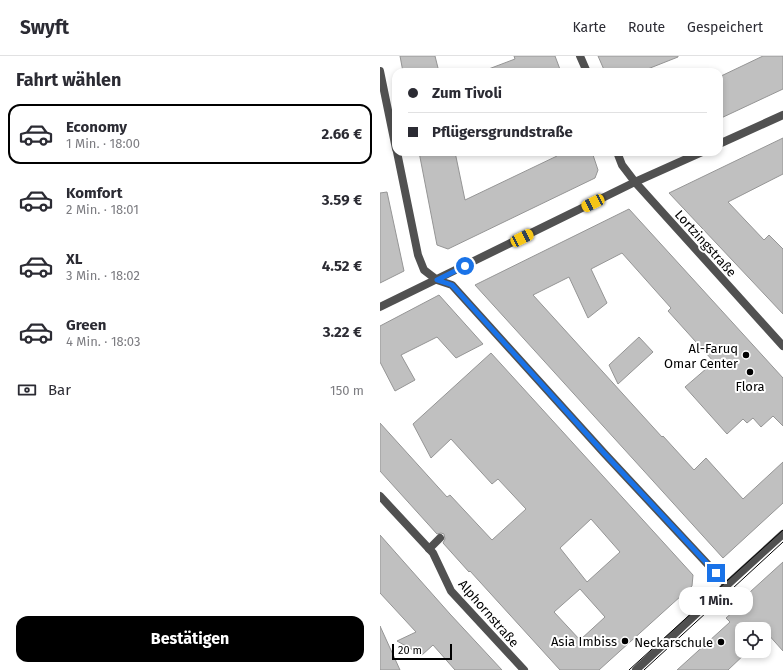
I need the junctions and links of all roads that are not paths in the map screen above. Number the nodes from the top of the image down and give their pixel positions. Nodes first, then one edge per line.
1 (580, 56) edge
2 (585, 68) edge
3 (380, 72) edge
4 (783, 115) edge
5 (392, 130) edge
6 (723, 142) edge
7 (398, 156) edge
8 (619, 156) edge
9 (693, 156) edge
10 (635, 182) junction
11 (437, 280) junction
12 (380, 306) edge
13 (783, 346) edge
14 (380, 496) edge
15 (783, 534) edge
16 (440, 538) dead end
17 (429, 549) junction
18 (727, 585) junction
19 (524, 670) edge
20 (636, 670) edge

1 - 2 street
3 - 5 street
4 - 6 street
7 - 11 street
8 - 10 street, Lortzingstraße
9 - 10 street
10 - 11 street
10 - 13 street, Lortzingstraße
11 - 12 street
11 - 18 street
14 - 17 street, Alphornstraße
15 - 18 street
16 - 17 street
17 - 19 street, Alphornstraße
18 - 20 street

